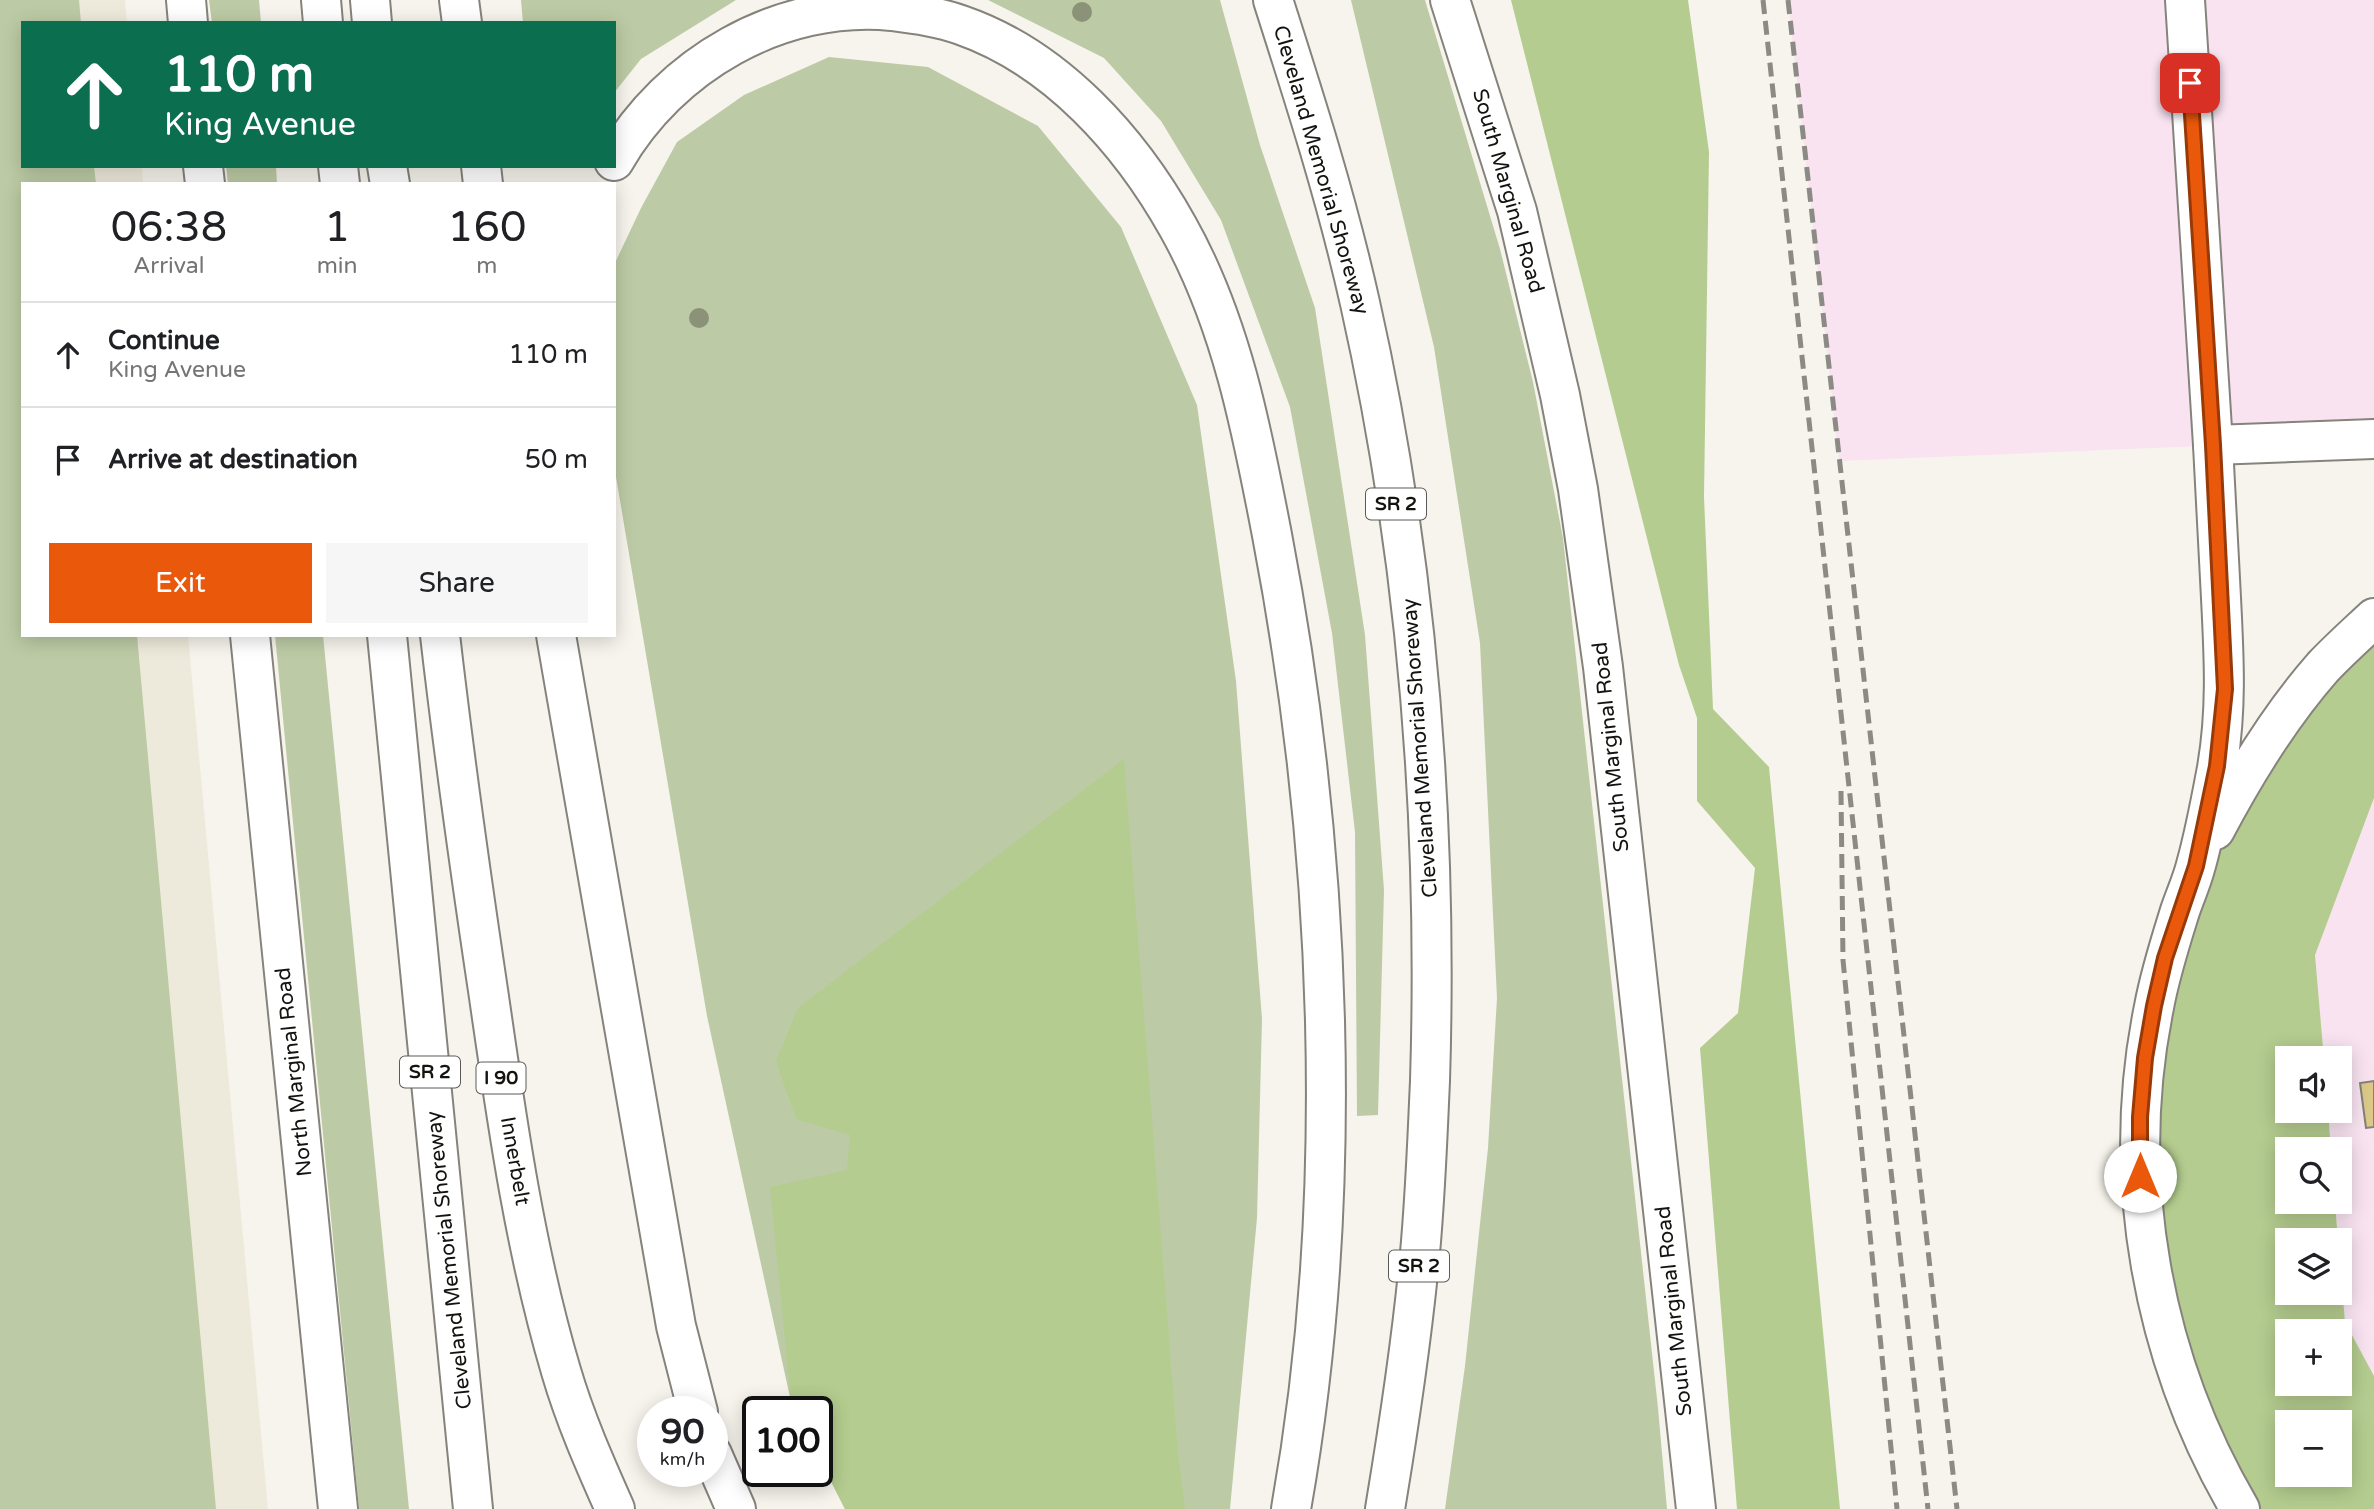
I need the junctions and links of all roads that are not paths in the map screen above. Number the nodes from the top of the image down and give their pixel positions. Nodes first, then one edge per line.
1 (186, 0) edge
2 (321, 0) edge
3 (370, 0) edge
4 (459, 0) edge
5 (1273, 0) edge
6 (1450, 0) edge
7 (2185, 0) edge
8 (188, 21) edge
9 (323, 21) edge
10 (372, 21) edge
11 (462, 21) edge
12 (616, 158) edge
13 (2374, 439) edge
14 (2213, 445) junction
15 (2374, 618) edge
16 (250, 637) edge
17 (387, 637) edge
18 (440, 637) edge
19 (556, 637) edge
20 (562, 637) edge
21 (564, 683) junction
22 (2196, 866) junction
23 (694, 1396) edge
24 (726, 1487) edge
25 (338, 1509) edge
26 (473, 1509) edge
27 (615, 1509) edge
28 (736, 1509) edge
29 (1291, 1509) edge
30 (1385, 1509) edge
31 (1696, 1509) edge
32 (2240, 1509) edge

1 - 8 main road
2 - 9 main road
3 - 10 main road
4 - 11 main road
5 - 30 main road, Cleveland Memorial Shoreway / SR 2
6 - 31 main road, South Marginal Road
7 - 14 main road
12 - 29 main road
13 - 14 main road
14 - 22 main road
15 - 22 main road
16 - 25 main road, North Marginal Road
17 - 26 main road, Cleveland Memorial Shoreway / SR 2
18 - 27 main road, Innerbelt / I 90
19 - 21 main road
20 - 21 main road
21 - 23 main road
22 - 32 main road
24 - 28 main road

